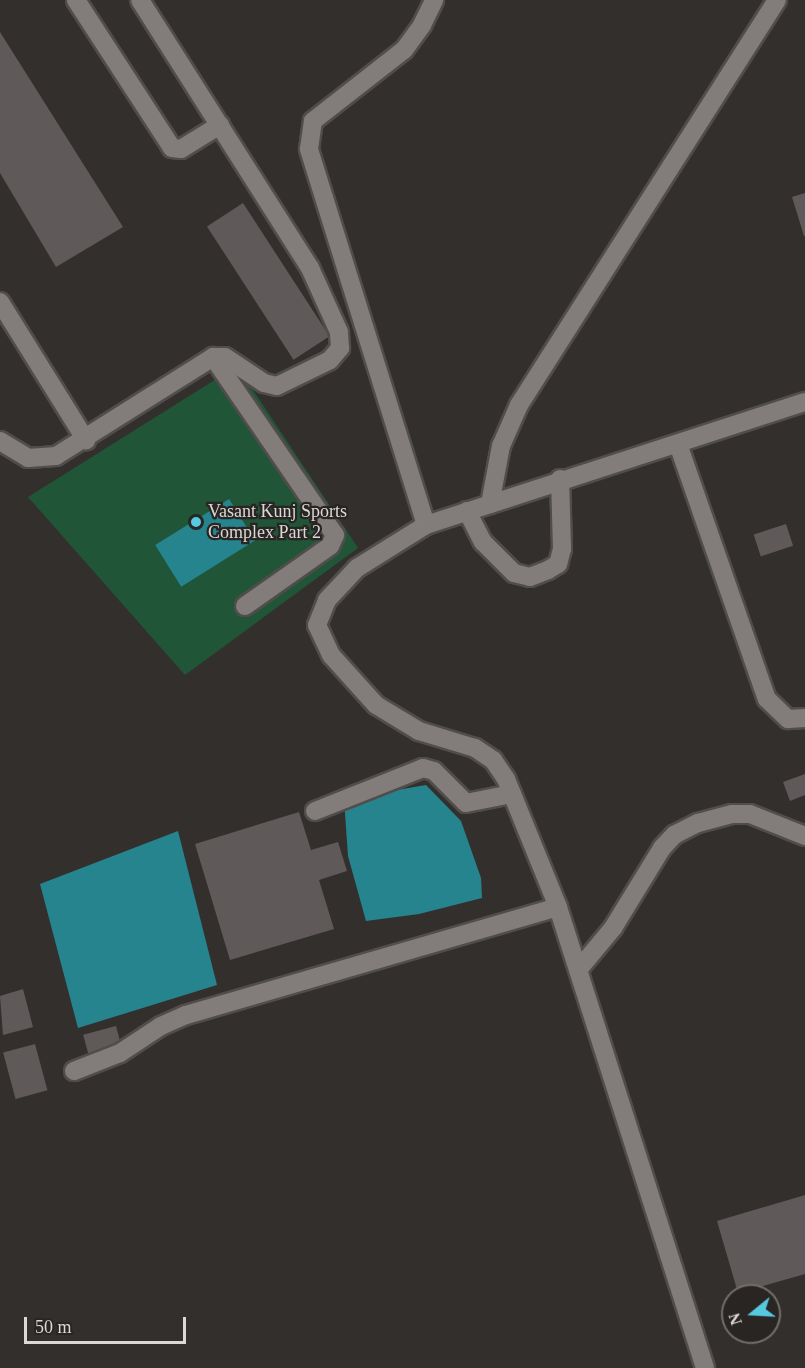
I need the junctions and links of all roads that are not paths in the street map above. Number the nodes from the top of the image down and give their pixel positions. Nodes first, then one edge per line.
1 (76, 0) edge
2 (140, 0) edge
3 (434, 0) edge
4 (777, 0) edge
5 (219, 125) junction
6 (0, 302) edge
7 (213, 357) junction
8 (805, 402) edge
9 (86, 440) junction
10 (0, 441) edge
11 (678, 444) junction
12 (560, 479) junction
13 (490, 504) junction
14 (467, 511) junction
15 (426, 525) junction
16 (245, 606) dead end
17 (805, 718) edge
18 (512, 794) junction
19 (315, 811) dead end
20 (805, 836) edge
21 (558, 907) junction
22 (578, 970) junction
23 (74, 1071) dead end
24 (705, 1368) edge

1 - 5 street
2 - 5 street
3 - 15 street
4 - 13 street
5 - 7 street
6 - 9 street
7 - 9 street
7 - 16 street
8 - 11 street
9 - 10 street
11 - 12 street
11 - 17 street
12 - 13 street
12 - 14 street
13 - 14 street
14 - 15 street
15 - 18 street
18 - 19 street
18 - 21 street
20 - 22 street
21 - 22 street
21 - 23 street
22 - 24 street

